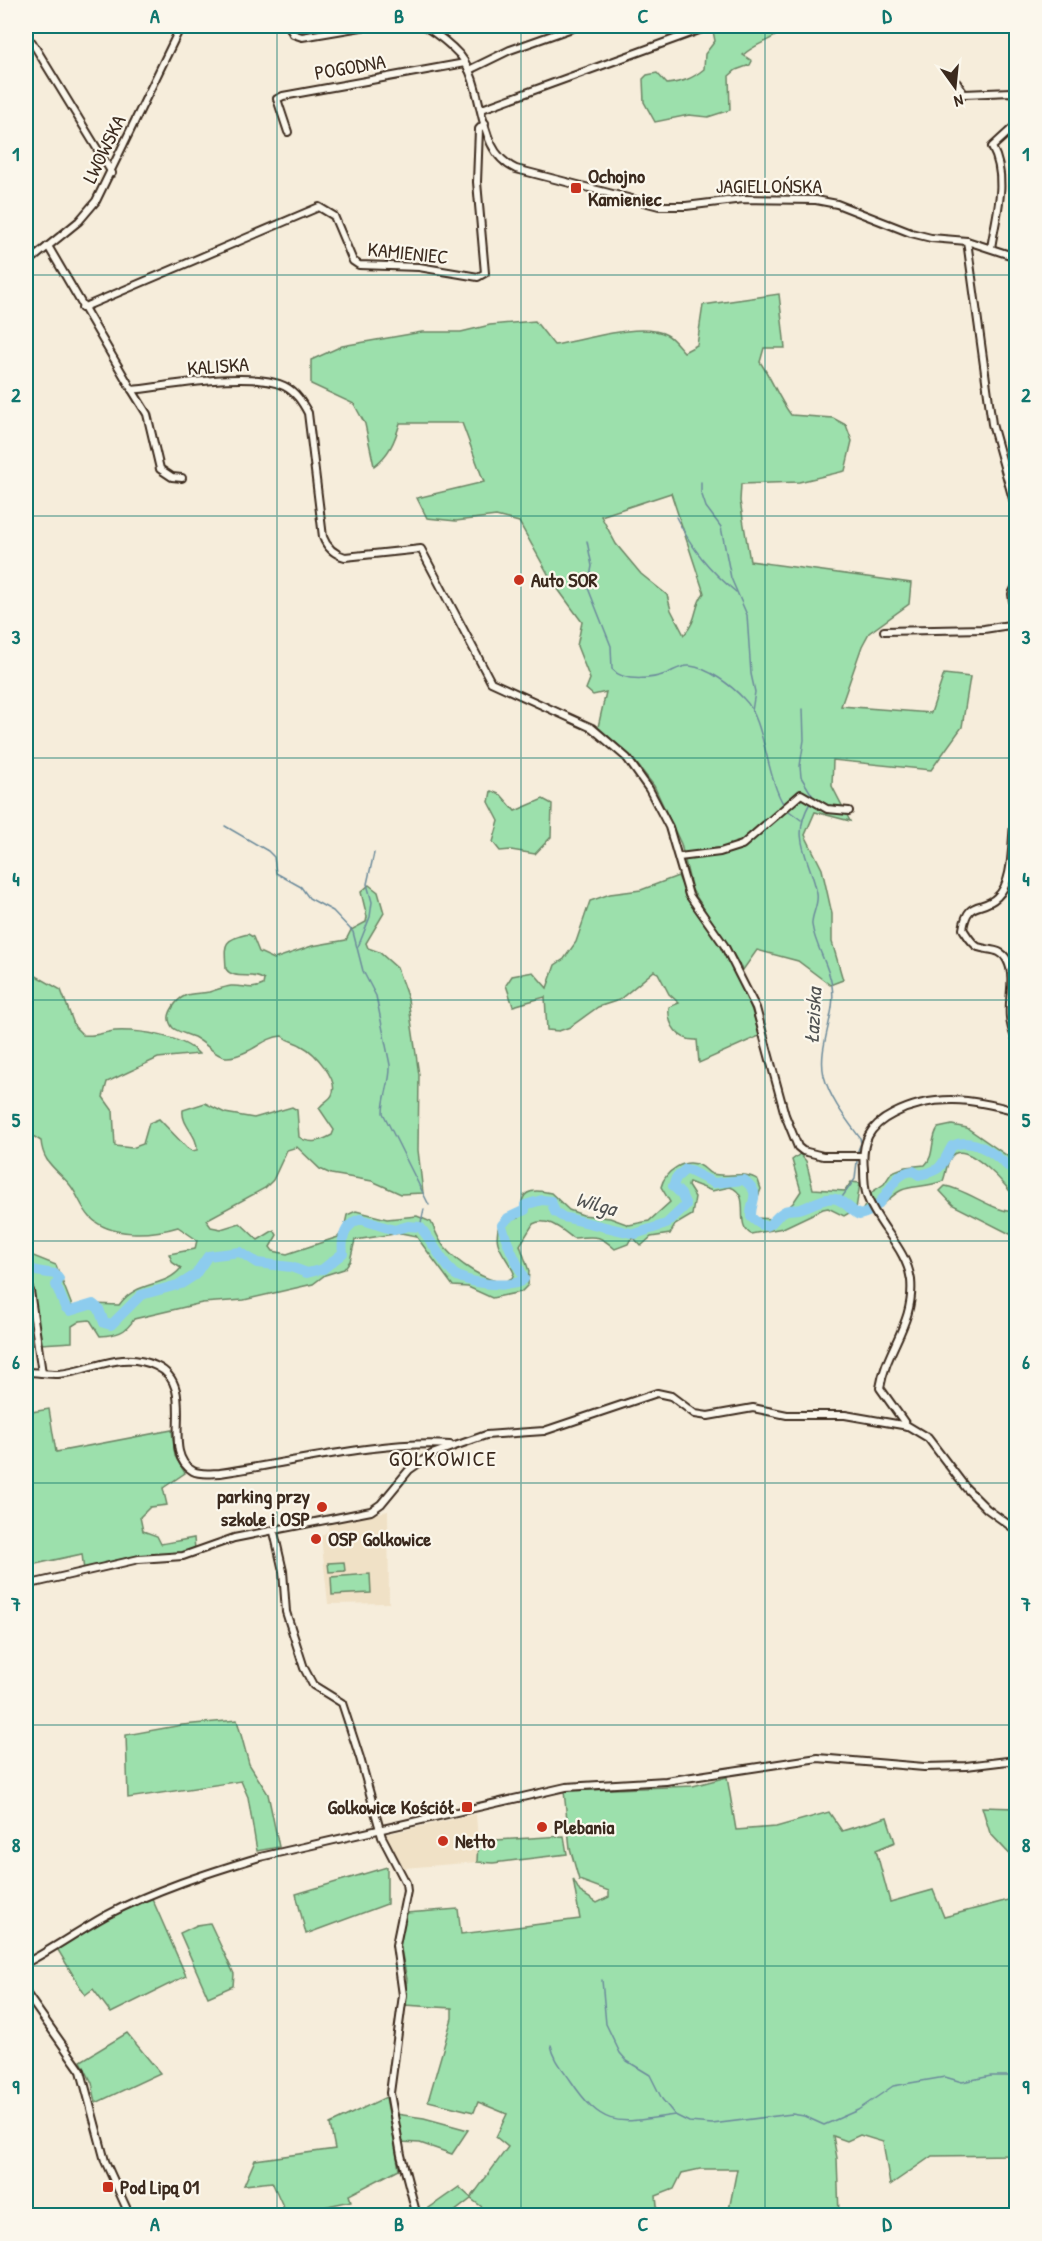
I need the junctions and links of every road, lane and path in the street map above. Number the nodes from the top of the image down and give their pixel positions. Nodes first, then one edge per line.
1 (181, 26) edge
2 (289, 26) edge
3 (367, 26) edge
4 (424, 26) edge
5 (578, 26) edge
6 (702, 29) dead end
7 (32, 42) dead end
8 (465, 63) junction
9 (469, 70) junction
10 (957, 82) dead end
11 (1017, 97) edge
12 (482, 109) junction
13 (485, 123) junction
14 (1017, 125) edge
15 (288, 132) dead end
16 (112, 173) junction
17 (967, 241) junction
18 (48, 246) junction
19 (991, 248) junction
20 (1017, 257) edge
21 (26, 264) edge
22 (82, 308) junction
23 (132, 390) junction
24 (182, 478) dead end
25 (1017, 510) edge
26 (1017, 586) edge
27 (1017, 623) edge
28 (884, 632) dead end
29 (849, 811) dead end
30 (1017, 813) edge
31 (679, 857) junction
32 (1017, 1039) edge
33 (1017, 1111) edge
34 (862, 1156) junction
35 (26, 1282) edge
36 (26, 1372) edge
37 (42, 1373) junction
38 (908, 1426) junction
39 (453, 1446) junction
40 (1017, 1530) edge
41 (274, 1532) junction
42 (26, 1585) edge
43 (1017, 1760) edge
44 (379, 1829) junction
45 (26, 1964) edge
46 (26, 1993) edge
47 (1017, 2214) edge
48 (130, 2216) edge
49 (417, 2216) edge
50 (1010, 2216) edge

1 - 16 street, LWOWSKA
2 - 3 street
4 - 8 street, JAGIELLOŃSKA
5 - 9 street
6 - 12 street
7 - 16 street
8 - 9 street, JAGIELLOŃSKA
8 - 15 street, POGODNA
9 - 12 street, JAGIELLOŃSKA
10 - 11 street
12 - 13 street, JAGIELLOŃSKA
13 - 17 street, JAGIELLOŃSKA
13 - 22 street, KAMIENIEC
14 - 19 street
16 - 18 street, LWOWSKA
17 - 19 street, JAGIELLOŃSKA
17 - 25 street
18 - 21 street, LWOWSKA
18 - 22 street
19 - 20 street, JAGIELLOŃSKA
22 - 23 street
23 - 24 street
23 - 31 street, KALISKA
26 - 27 street
27 - 28 street
29 - 31 street
30 - 32 street
31 - 34 street
33 - 34 street
34 - 38 street
35 - 37 street
36 - 37 street
37 - 39 street
38 - 39 street
38 - 40 street
39 - 41 street
41 - 42 street
41 - 44 street
43 - 44 street
44 - 45 street
44 - 49 street
46 - 48 street
47 - 50 street

